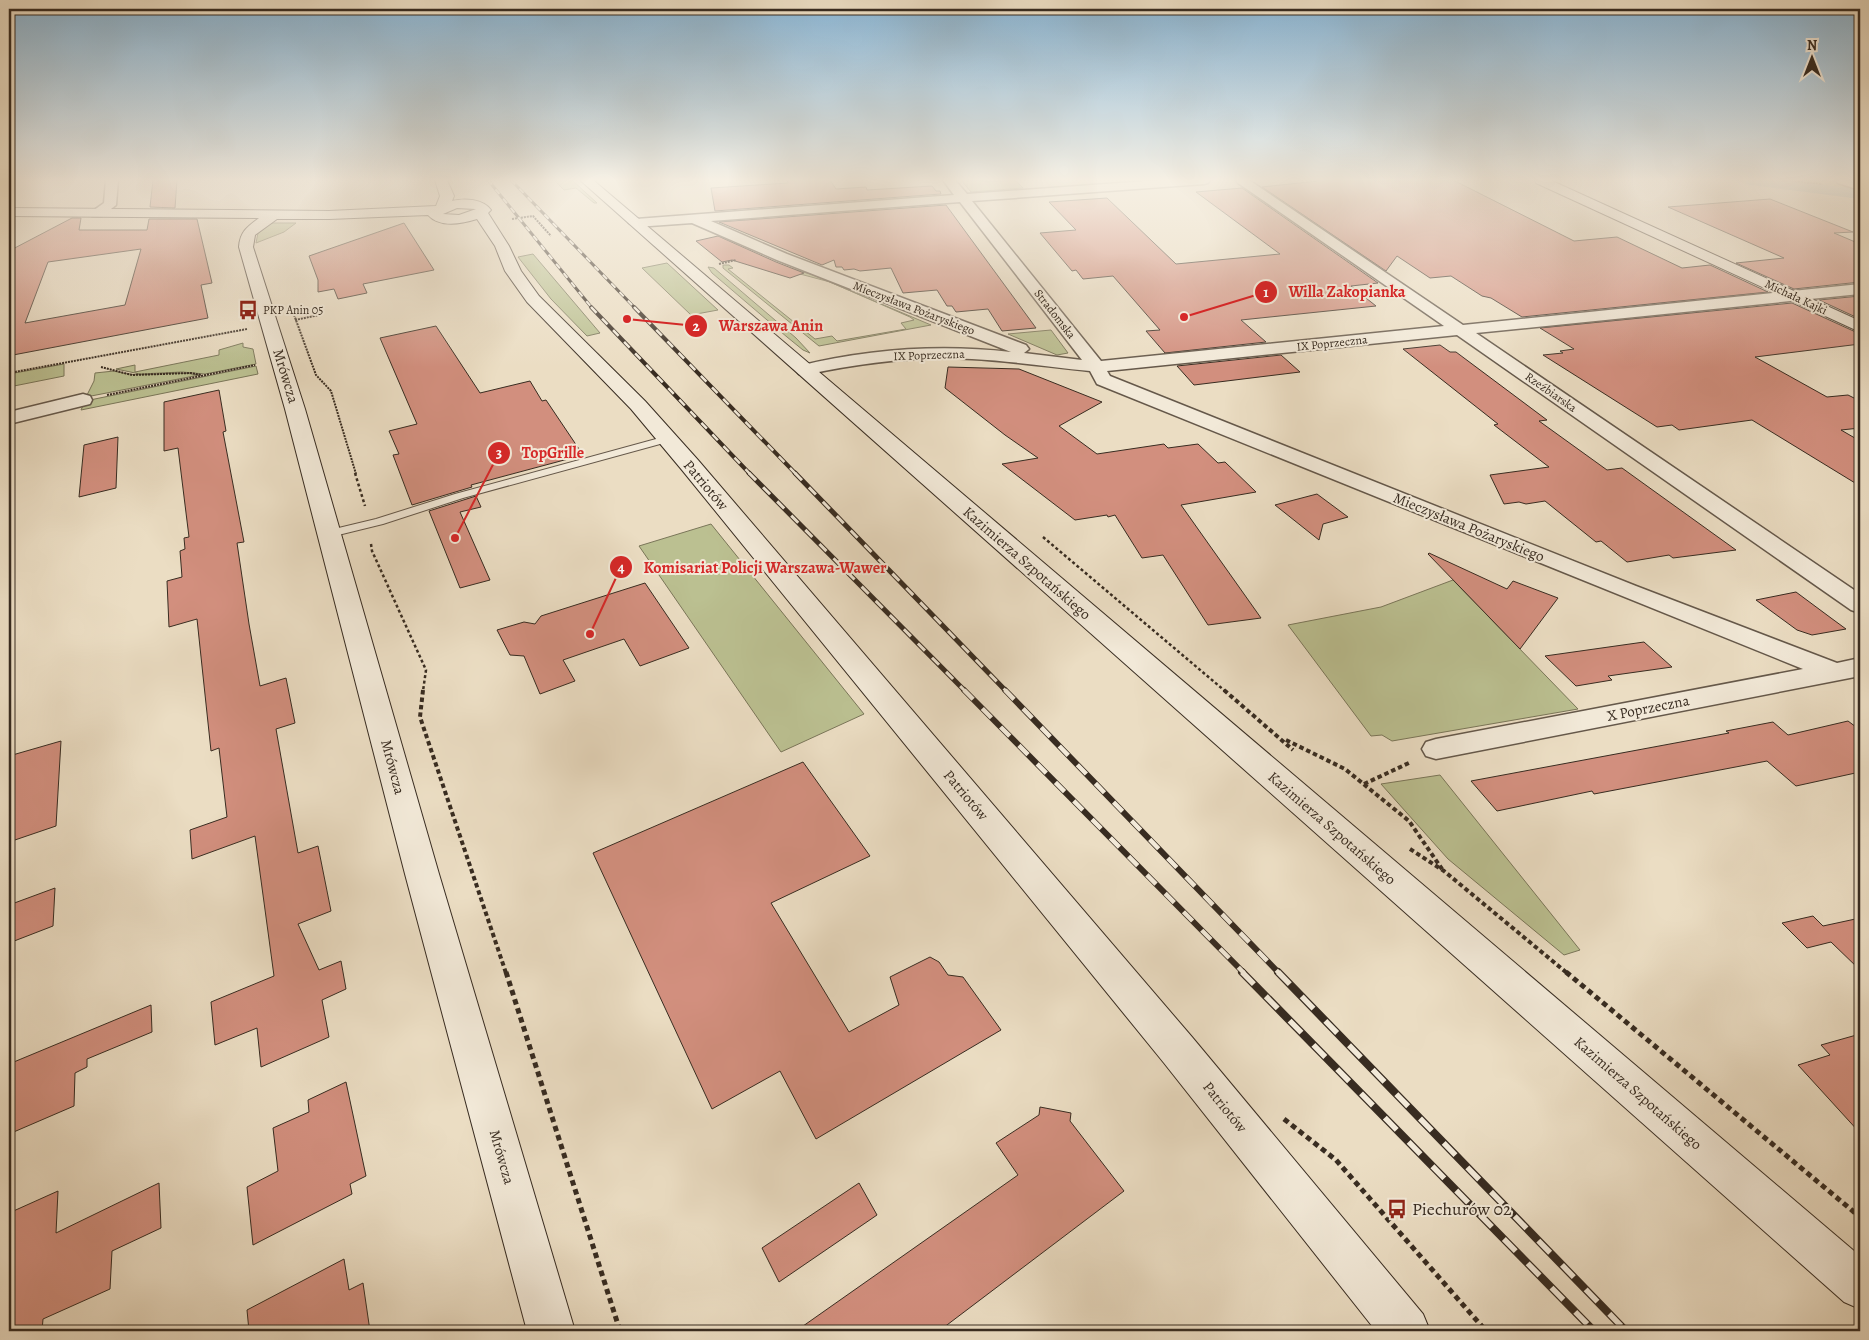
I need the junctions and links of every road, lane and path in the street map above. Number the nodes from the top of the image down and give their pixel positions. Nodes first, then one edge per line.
1 (246, 243) edge
2 (500, 243) edge
3 (658, 243) edge
4 (747, 243) edge
5 (998, 243) edge
6 (1333, 243) edge
7 (1677, 243) edge
8 (484, 245) dead end
9 (513, 271) junction
10 (1860, 289) edge
11 (1792, 295) junction
12 (293, 311) dead end
13 (319, 314) dead end
14 (296, 319) junction
15 (289, 321) dead end
16 (1860, 327) edge
17 (249, 328) dead end
18 (1461, 330) junction
19 (1055, 363) junction
20 (260, 364) dead end
21 (101, 367) dead end
22 (805, 370) junction
23 (9, 373) edge
24 (1099, 373) junction
25 (204, 375) junction
26 (83, 400) joint
27 (9, 418) edge
28 (667, 439) junction
29 (370, 524) junction
30 (1037, 532) dead end
31 (330, 533) junction
32 (1860, 605) edge
33 (1848, 670) edge
34 (1436, 749) joint
35 (1364, 784) junction
36 (1280, 1116) dead end
37 (1860, 1217) edge
38 (1860, 1286) edge
39 (1385, 1320) edge
40 (551, 1331) edge
41 (620, 1331) edge
42 (1406, 1331) edge
43 (1486, 1331) edge

1 - 31 main road, Mrówcza
2 - 9 main road, Patriotów
3 - 22 main road, Kazimierza Szpotańskiego
4 - 19 street, Mieczysława Pożaryskiego
5 - 24 street, Stradomska
6 - 18 street, Rzeźbiarska
7 - 11 main road, Michała Kajki
8 - 9 main road, Patriotów
9 - 28 main road, Patriotów
10 - 11 street, IX Poprzeczna
11 - 16 main road, Michała Kajki
11 - 18 street, IX Poprzeczna
12 - 14 path
13 - 14 path
14 - 15 path
14 - 29 path
17 - 23 path
18 - 24 street, IX Poprzeczna
18 - 32 street, Rzeźbiarska
19 - 22 street, IX Poprzeczna
19 - 24 street, IX Poprzeczna
20 - 25 path
21 - 25 path
22 - 38 main road, Kazimierza Szpotańskiego
24 - 33 street, Mieczysława Pożaryskiego
25 - 26 path
26 - 27 street
28 - 29 lane
28 - 39 main road, Patriotów
29 - 31 lane
29 - 41 path
30 - 35 path
31 - 40 main road, Mrówcza
33 - 34 street, X Poprzeczna
34 - 35 path
35 - 37 path
36 - 43 path
39 - 42 main road, Patriotów

